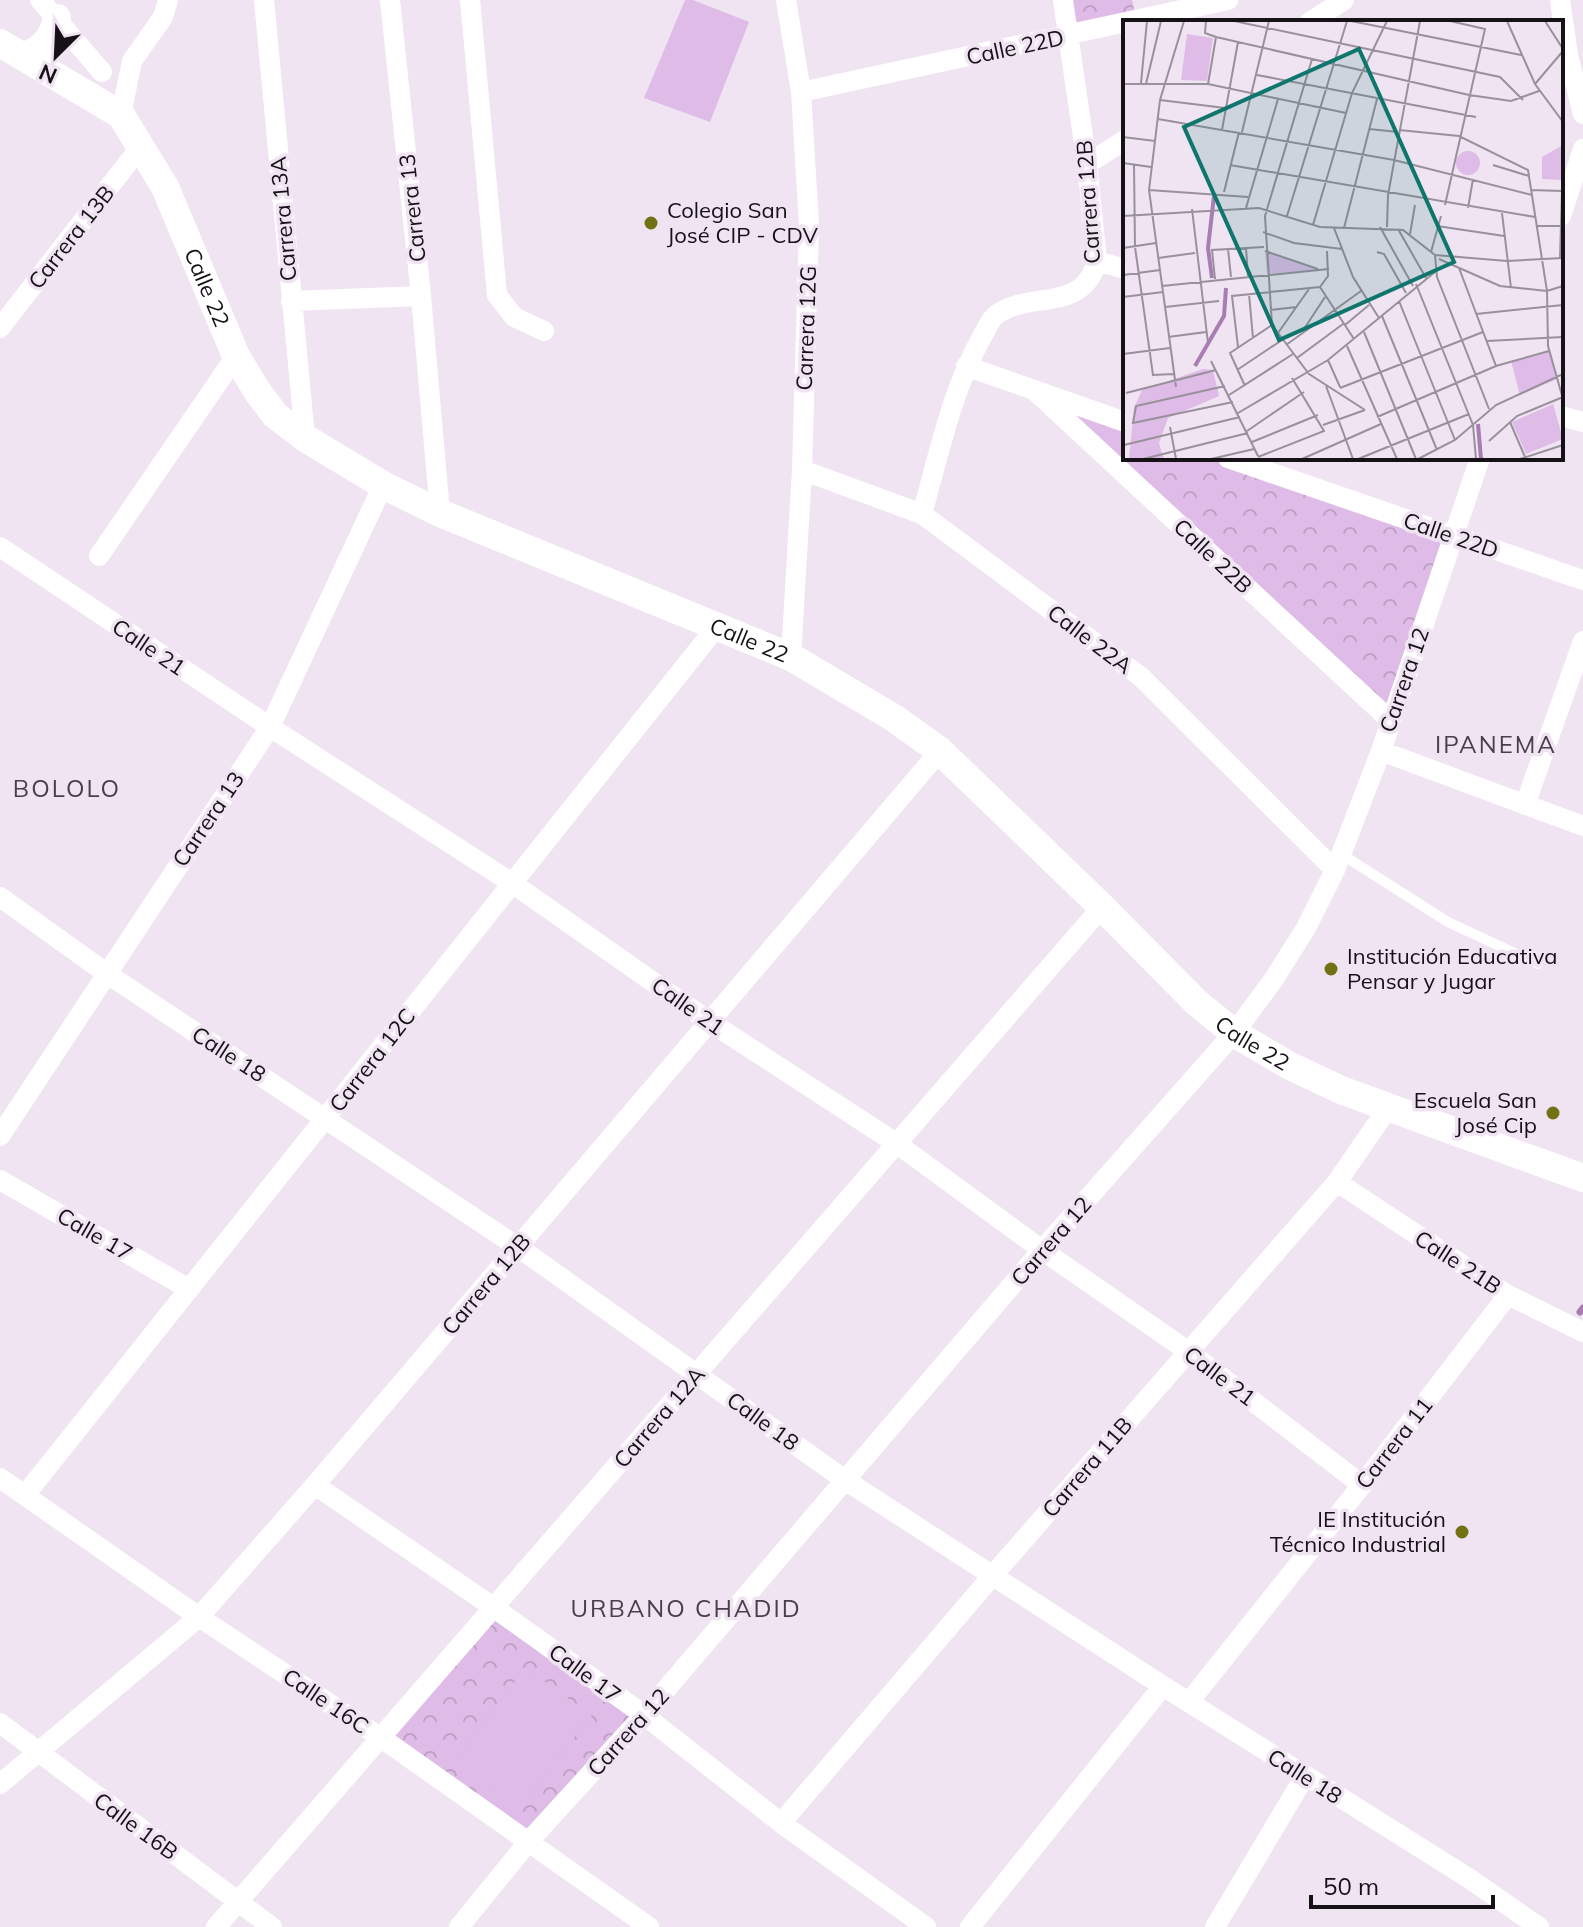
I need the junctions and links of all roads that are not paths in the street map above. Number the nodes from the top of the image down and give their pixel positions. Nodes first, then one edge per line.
1 (168, 0) edge
2 (264, 0) edge
3 (390, 0) edge
4 (470, 0) edge
5 (786, 0) edge
6 (1063, 0) edge
7 (1228, 0) edge
8 (1344, 0) edge
9 (1560, 0) edge
10 (49, 9) edge
11 (1128, 20) edge
12 (1313, 20) edge
13 (1562, 20) edge
14 (1123, 21) edge
15 (1563, 34) edge
16 (1070, 35) junction
17 (12, 49) edge
18 (1565, 57) edge
19 (132, 61) junction
20 (102, 72) junction
21 (75, 86) junction
22 (801, 92) junction
23 (1583, 114) edge
24 (121, 115) junction
25 (1123, 141) edge
26 (141, 146) junction
27 (1583, 149) edge
28 (1087, 164) junction
29 (1563, 210) edge
30 (1097, 261) junction
31 (1123, 268) edge
32 (421, 296) junction
33 (291, 301) junction
34 (1, 324) edge
35 (544, 331) dead end
36 (236, 356) junction
37 (966, 366) junction
38 (1035, 391) junction
39 (1563, 417) edge
40 (1123, 421) edge
41 (1583, 422) edge
42 (305, 438) junction
43 (1234, 460) edge
44 (1479, 460) edge
45 (802, 470) junction
46 (383, 485) junction
47 (440, 513) junction
48 (922, 514) junction
49 (1454, 536) junction
50 (0, 547) edge
51 (99, 556) dead end
52 (1583, 580) edge
53 (718, 625) junction
54 (1583, 641) edge
55 (791, 657) junction
56 (1390, 720) junction
57 (270, 727) junction
58 (940, 751) junction
59 (1381, 751) junction
60 (1525, 805) junction
61 (1583, 826) edge
62 (1338, 862) junction
63 (512, 883) junction
64 (0, 897) edge
65 (1102, 907) junction
66 (1538, 964) dead end
67 (106, 973) junction
68 (710, 1022) junction
69 (1234, 1033) junction
70 (1388, 1108) junction
71 (326, 1117) junction
72 (0, 1136) edge
73 (896, 1143) junction
74 (1583, 1178) edge
75 (0, 1180) edge
76 (1337, 1182) junction
77 (518, 1247) junction
78 (1042, 1250) junction
79 (189, 1289) junction
80 (1508, 1295) junction
81 (1583, 1332) edge
82 (1189, 1352) junction
83 (697, 1372) junction
84 (0, 1478) edge
85 (845, 1480) junction
86 (315, 1485) junction
87 (1362, 1485) junction
88 (25, 1495) junction
89 (993, 1575) junction
90 (493, 1607) junction
91 (199, 1617) junction
92 (1163, 1686) junction
93 (1189, 1702) junction
94 (644, 1715) junction
95 (0, 1723) edge
96 (380, 1737) junction
97 (37, 1753) junction
98 (1305, 1776) junction
99 (0, 1784) edge
100 (781, 1823) junction
101 (529, 1841) junction
102 (238, 1901) junction
103 (216, 1927) edge
104 (272, 1927) edge
105 (459, 1927) edge
106 (649, 1927) edge
107 (926, 1927) edge
108 (970, 1927) edge
109 (1215, 1927) edge
110 (1539, 1927) edge

1 - 19 street
2 - 33 street, Carrera 13A
3 - 32 street, Carrera 13
4 - 35 street
5 - 22 street, Carrera 12G
6 - 16 street, Carrera 12B
7 - 11 street, Calle 22D
8 - 12 street
9 - 13 street
10 - 17 street
10 - 20 street
14 - 16 street, Calle 22D
15 - 18 street
16 - 22 street, Calle 22D
16 - 28 street, Carrera 12B
17 - 21 street, Calle 22
18 - 23 street
19 - 20 street
19 - 24 street
20 - 21 street
21 - 24 street, Calle 22
22 - 45 street, Carrera 12G
24 - 26 street, Calle 22
25 - 28 street
26 - 34 street, Carrera 13B
26 - 36 street, Calle 22
27 - 29 street
28 - 30 street, Carrera 12B
30 - 31 street
30 - 37 street, Carrera 12B
32 - 33 street
32 - 47 street, Carrera 13
33 - 42 street, Carrera 13A
36 - 42 street, Calle 22
36 - 51 street
37 - 38 street
37 - 48 street, Carrera 12B
38 - 40 street
38 - 56 street, Calle 22B
39 - 41 street
42 - 46 street, Calle 22
43 - 49 street, Calle 22D
44 - 49 street, Carrera 12
45 - 48 street, Calle 22A
45 - 55 street, Carrera 12G
46 - 47 street, Calle 22
46 - 57 street, Carrera 13
47 - 53 street, Calle 22
48 - 62 street, Calle 22A
49 - 52 street, Calle 22D
49 - 56 street, Carrera 12
50 - 57 street, Calle 21
53 - 55 street, Calle 22
53 - 63 street, Carrera 12C
54 - 60 street
55 - 58 street, Calle 22
56 - 59 street, Carrera 12
57 - 63 street, Calle 21
57 - 67 street, Carrera 13
58 - 65 street, Calle 22
58 - 68 street, Carrera 12B
59 - 60 street
59 - 62 street, Carrera 12
60 - 61 street
62 - 66 lane
62 - 69 street, Carrera 12
63 - 68 street, Calle 21
63 - 71 street, Carrera 12C
64 - 67 street, Calle 18
65 - 69 street, Calle 22
65 - 73 street, Carrera 12A
67 - 71 street, Calle 18
67 - 72 street, Carrera 13
68 - 73 street, Calle 21
68 - 77 street, Carrera 12B
69 - 70 street, Calle 22
69 - 78 street, Carrera 12
70 - 74 street, Calle 22
70 - 76 street, Carrera 11B
71 - 77 street, Calle 18
71 - 79 street, Carrera 12C
73 - 78 street, Calle 21
73 - 83 street, Carrera 12A
75 - 79 street, Calle 17
76 - 80 street, Calle 21B
76 - 82 street, Carrera 11B
77 - 83 street, Calle 18
77 - 86 street, Carrera 12B
78 - 82 street, Calle 21
78 - 85 street, Carrera 12
79 - 88 street, Carrera 12C
80 - 81 street, Calle 21B
80 - 87 street, Carrera 11
82 - 87 street, Calle 21
82 - 89 street, Carrera 11B
83 - 85 street, Calle 18
83 - 90 street, Carrera 12A
84 - 88 street, Calle 16C
85 - 89 street, Calle 18
85 - 94 street, Carrera 12
86 - 90 street, Calle 17
86 - 91 street, Carrera 12B
87 - 93 street, Carrera 11
88 - 91 street, Calle 16C
89 - 92 street, Calle 18
89 - 100 street, Carrera 11B
90 - 94 street, Calle 17
90 - 96 street, Carrera 12A
91 - 96 street, Calle 16C
91 - 97 street, Carrera 12B
92 - 93 street, Calle 18
92 - 108 street
93 - 98 street, Calle 18
94 - 100 street, Calle 17
94 - 101 street, Carrera 12
95 - 97 street, Calle 16B
96 - 101 street, Calle 16C
96 - 102 street, Carrera 12A
97 - 99 street, Carrera 12B
97 - 102 street, Calle 16B
98 - 109 street
98 - 110 street, Calle 18
100 - 107 street, Calle 17
101 - 105 street, Carrera 12
101 - 106 street, Calle 16C
102 - 103 street, Carrera 12A
102 - 104 street, Calle 16B

